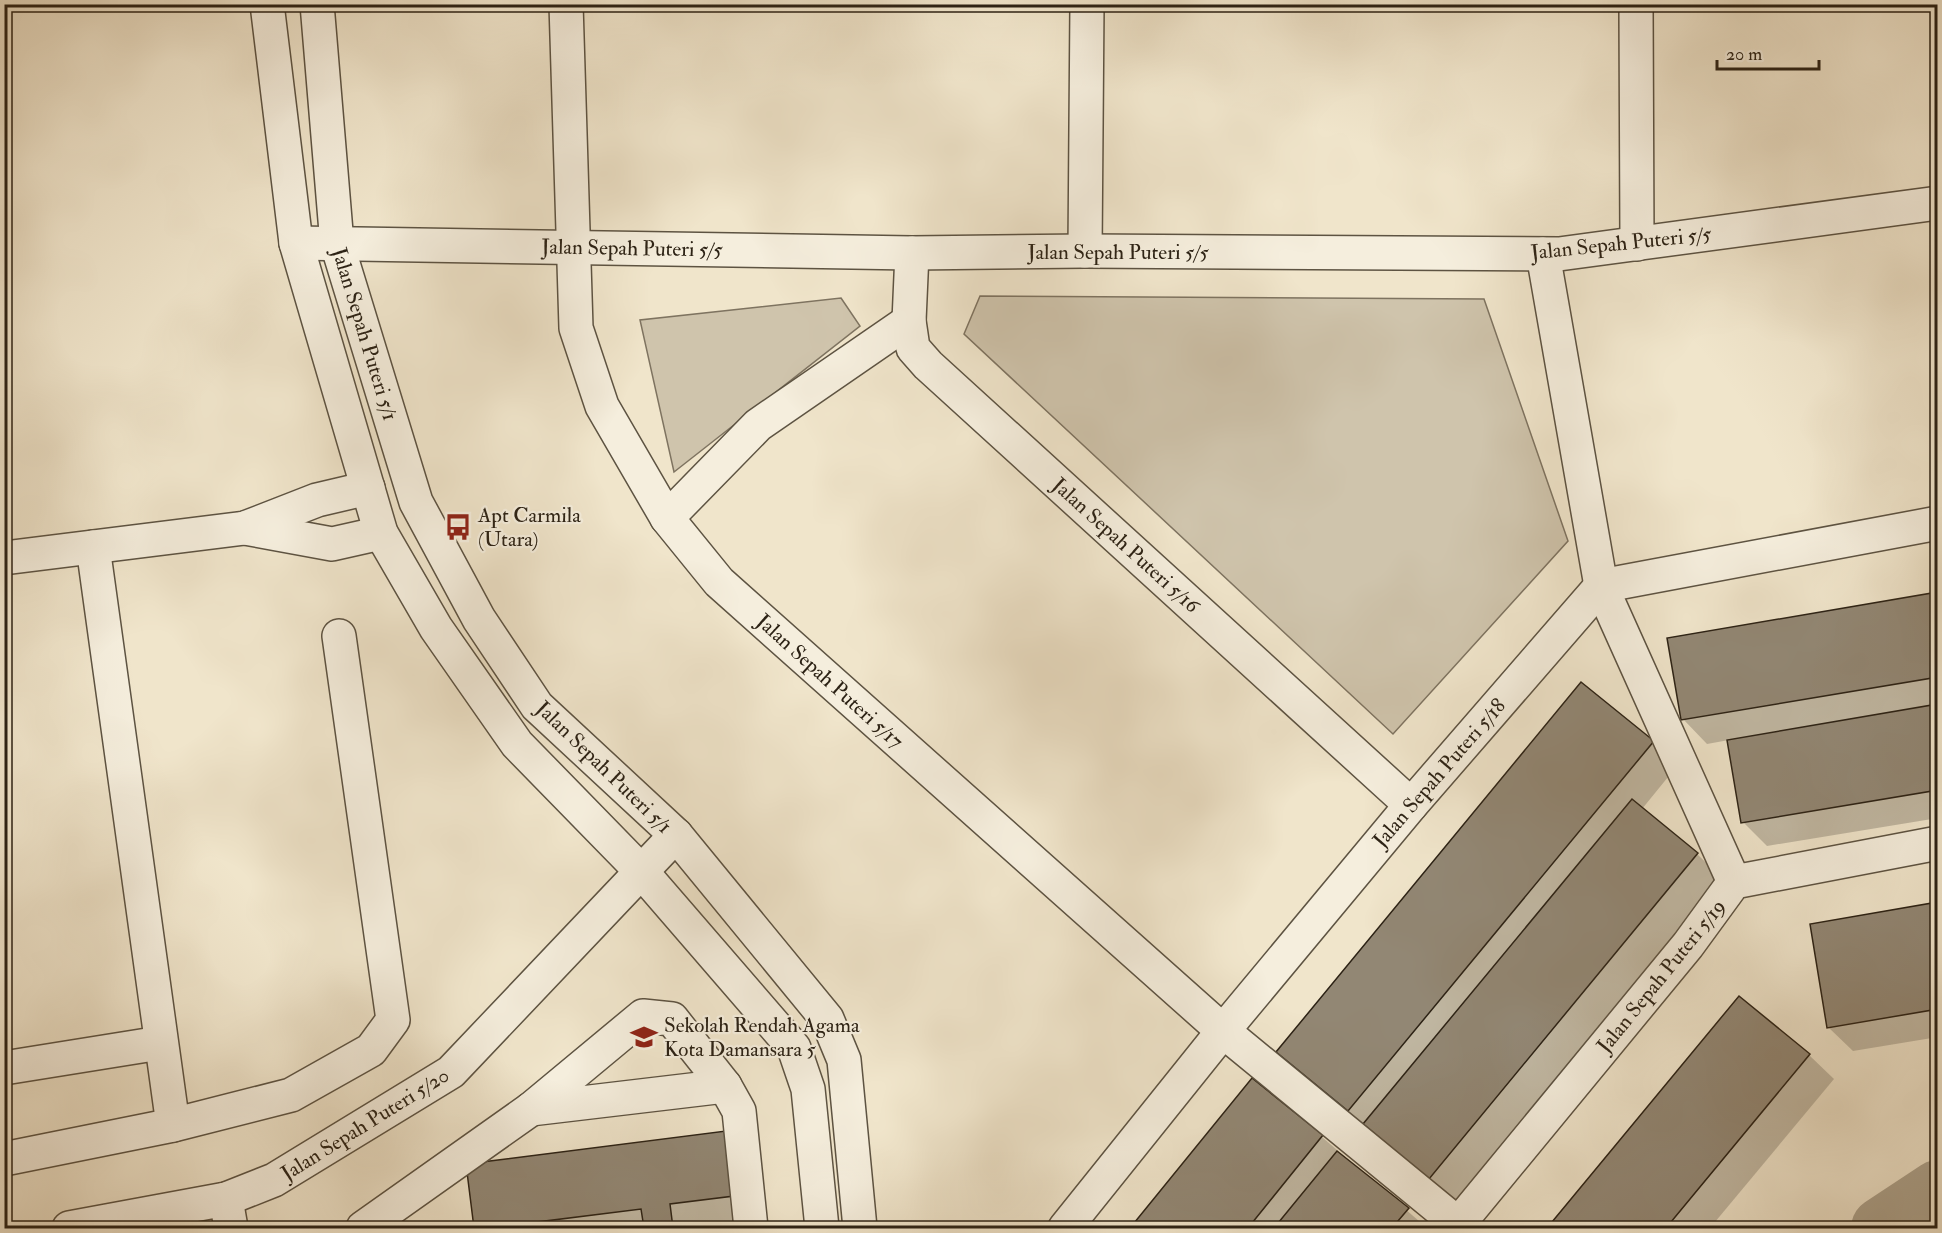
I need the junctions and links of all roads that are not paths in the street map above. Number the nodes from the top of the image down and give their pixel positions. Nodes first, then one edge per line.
1 (267, 4) edge
2 (317, 4) edge
3 (566, 4) edge
4 (1086, 4) edge
5 (1636, 4) edge
6 (1938, 203) edge
7 (296, 243) junction
8 (337, 244) junction
9 (1637, 244) junction
10 (571, 246) junction
11 (1085, 251) junction
12 (912, 253) junction
13 (1543, 254) junction
14 (909, 321) junction
15 (368, 488) junction
16 (667, 518) junction
17 (1938, 524) edge
18 (245, 528) junction
19 (381, 533) junction
20 (93, 547) junction
21 (4, 558) edge
22 (1601, 586) junction
23 (339, 636) dead end
24 (1411, 805) junction
25 (676, 835) junction
26 (1938, 843) edge
27 (641, 871) junction
28 (1734, 882) junction
29 (1223, 1031) junction
30 (160, 1043) junction
31 (4, 1068) edge
32 (725, 1086) junction
33 (531, 1108) junction
34 (173, 1125) junction
35 (4, 1159) edge
36 (228, 1214) edge
37 (1456, 1226) edge
38 (69, 1228) edge
39 (363, 1228) edge
40 (751, 1228) edge
41 (822, 1228) edge
42 (860, 1228) edge
43 (1065, 1228) edge

1 - 7 street
2 - 8 street, Jalan Sepah Puteri 5/1
3 - 10 street, Jalan Sepah Puteri 5/17
4 - 11 street
5 - 9 street
6 - 9 street, Jalan Sepah Puteri 5/5
7 - 8 street, Jalan Sepah Puteri 5/5
7 - 15 street
8 - 10 street, Jalan Sepah Puteri 5/5
8 - 25 street, Jalan Sepah Puteri 5/1
9 - 13 street, Jalan Sepah Puteri 5/5
10 - 12 street, Jalan Sepah Puteri 5/5
10 - 16 street, Jalan Sepah Puteri 5/17
11 - 12 street, Jalan Sepah Puteri 5/5
11 - 13 street, Jalan Sepah Puteri 5/5
12 - 14 street, Jalan Sepah Puteri 5/16
13 - 22 street
14 - 16 street
14 - 24 street, Jalan Sepah Puteri 5/16
15 - 18 street
15 - 19 street
16 - 29 street, Jalan Sepah Puteri 5/17
17 - 22 street
18 - 19 street
18 - 20 street
19 - 27 street
20 - 21 street
20 - 30 street
22 - 24 street, Jalan Sepah Puteri 5/18
22 - 28 street
23 - 34 street
24 - 29 street, Jalan Sepah Puteri 5/18
25 - 27 street, Jalan Sepah Puteri 5/20
25 - 42 street, Jalan Sepah Puteri 5/1
26 - 28 street, Jalan Sepah Puteri 5/19
27 - 36 street, Jalan Sepah Puteri 5/20
27 - 41 street
28 - 37 street, Jalan Sepah Puteri 5/19
29 - 37 street, Jalan Sepah Puteri 5/17
29 - 43 street, Jalan Sepah Puteri 5/18
30 - 31 street
30 - 34 street
32 - 33 street
32 - 33 street
32 - 40 street
33 - 39 street
34 - 35 street
36 - 38 street, Jalan Sepah Puteri 5/20

